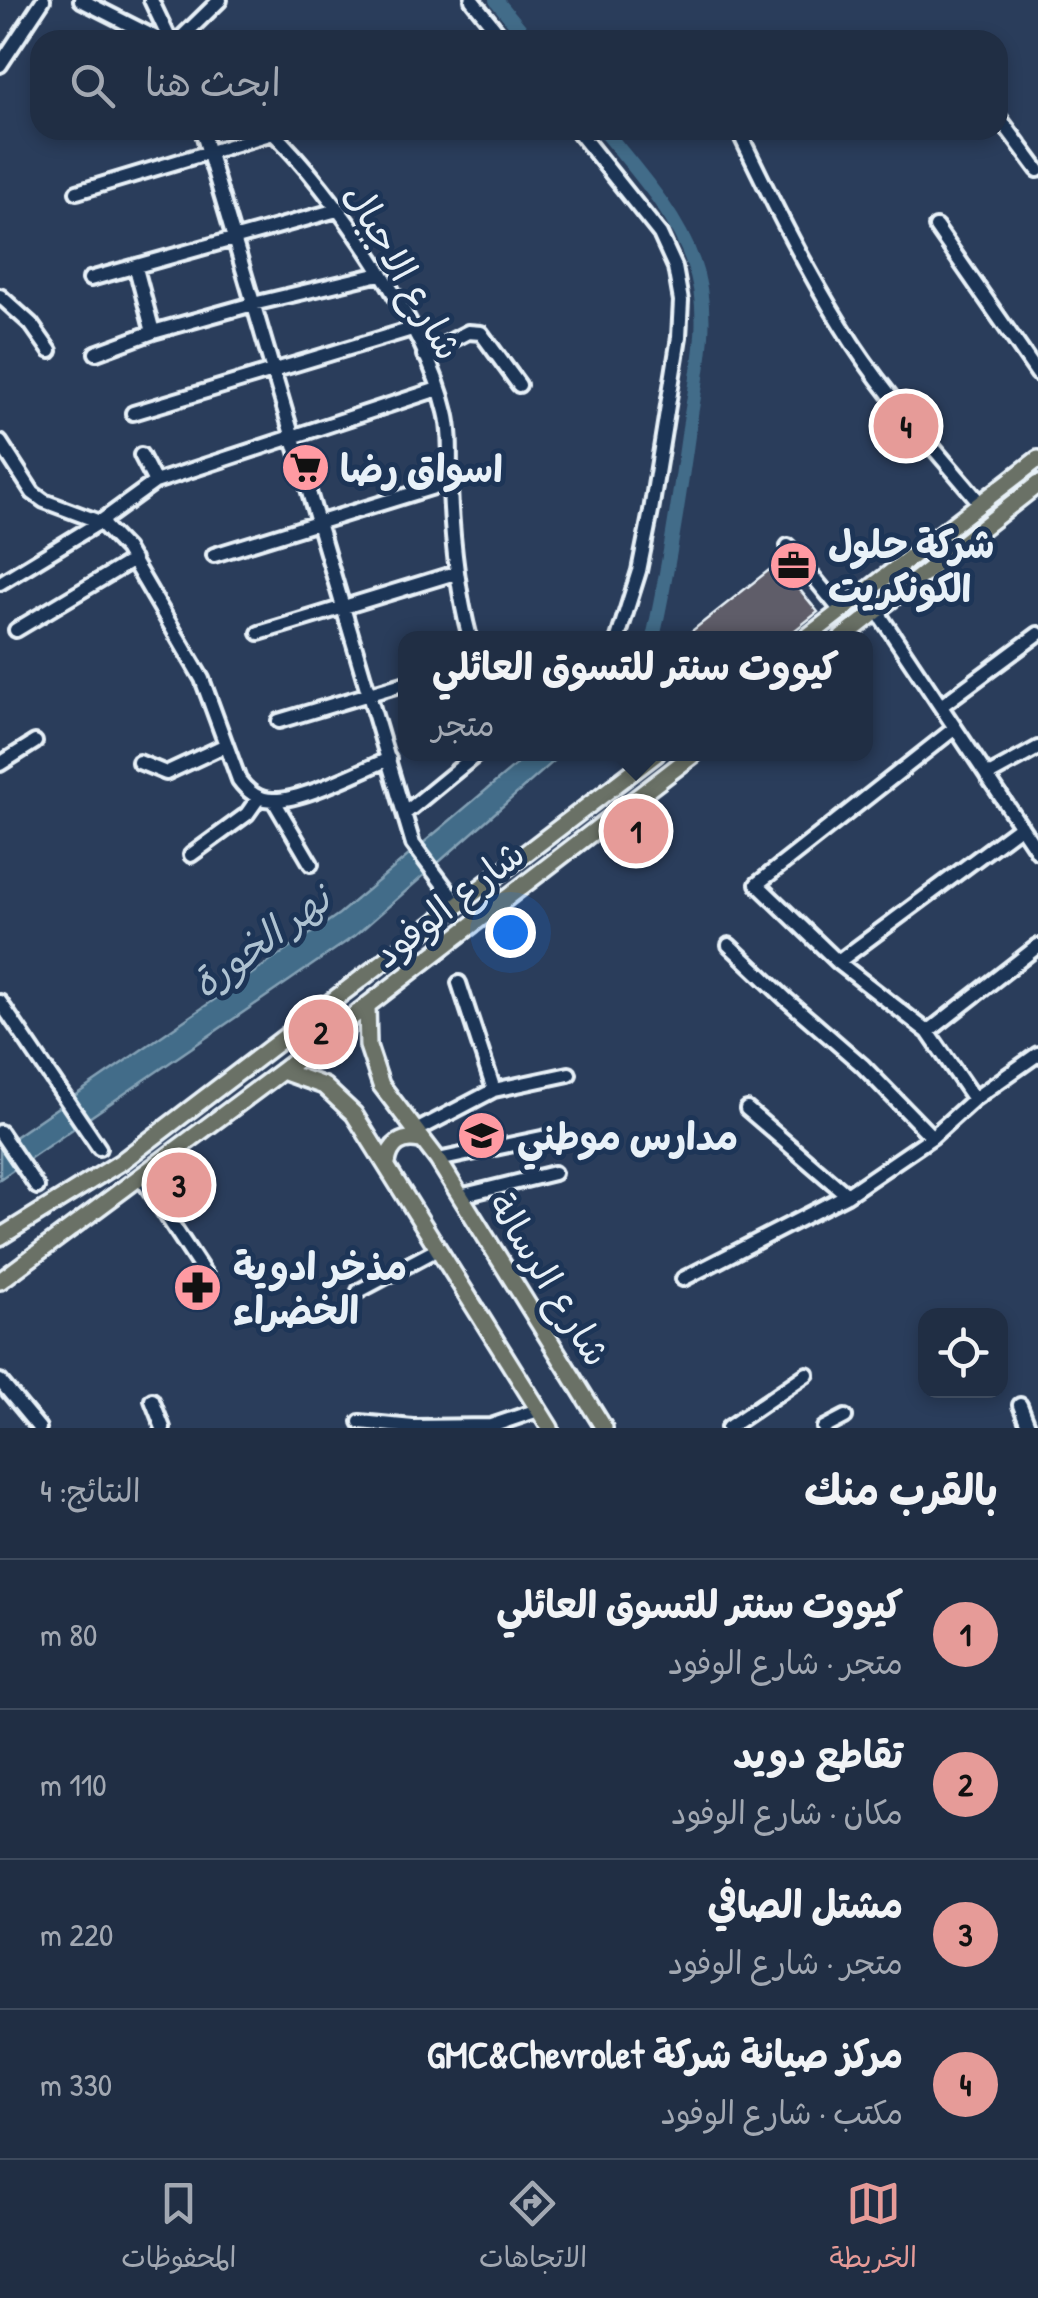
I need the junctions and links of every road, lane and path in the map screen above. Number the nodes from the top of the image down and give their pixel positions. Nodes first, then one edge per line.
1 (42, 0) edge
2 (81, 0) edge
3 (151, 0) edge
4 (220, 0) edge
5 (472, 0) edge
6 (140, 30) edge
7 (165, 30) edge
8 (189, 30) edge
9 (496, 30) edge
10 (0, 65) edge
11 (1008, 130) edge
12 (206, 140) edge
13 (244, 140) edge
14 (280, 140) edge
15 (586, 140) edge
16 (743, 140) edge
17 (210, 151) junction
18 (1038, 170) edge
19 (77, 192) dead end
20 (337, 210) junction
21 (936, 227) dead end
22 (236, 240) junction
23 (136, 268) junction
24 (380, 274) junction
25 (90, 279) dead end
26 (0, 296) edge
27 (254, 304) junction
28 (412, 328) junction
29 (153, 332) junction
30 (50, 351) dead end
31 (96, 353) dead end
32 (424, 354) junction
33 (273, 371) junction
34 (1038, 374) edge
35 (519, 385) dead end
36 (438, 389) junction
37 (133, 413) dead end
38 (295, 438) junction
39 (0, 442) edge
40 (141, 455) dead end
41 (1038, 459) edge
42 (154, 482) junction
43 (450, 482) junction
44 (1038, 484) edge
45 (980, 503) junction
46 (318, 521) junction
47 (100, 522) junction
48 (788, 546) dead end
49 (214, 555) dead end
50 (132, 560) junction
51 (455, 573) junction
52 (0, 583) edge
53 (343, 608) junction
54 (841, 611) junction
55 (877, 612) junction
56 (16, 630) dead end
57 (468, 631) edge
58 (620, 631) edge
59 (815, 631) edge
60 (851, 631) edge
61 (259, 633) dead end
62 (1038, 634) edge
63 (398, 685) edge
64 (370, 694) junction
65 (940, 706) junction
66 (279, 721) dead end
67 (955, 728) junction
68 (34, 742) dead end
69 (226, 746) junction
70 (1038, 748) edge
71 (388, 759) junction
72 (468, 761) edge
73 (647, 761) edge
74 (685, 761) edge
75 (138, 762) dead end
76 (0, 764) edge
77 (987, 776) junction
78 (259, 797) junction
79 (274, 800) junction
80 (404, 814) junction
81 (1021, 826) junction
82 (1038, 852) edge
83 (191, 855) dead end
84 (311, 864) dead end
85 (457, 903) junction
86 (729, 944) dead end
87 (1038, 946) edge
88 (838, 962) junction
89 (459, 982) dead end
90 (0, 1002) edge
91 (367, 1006) junction
92 (928, 1032) junction
93 (1038, 1054) edge
94 (282, 1071) junction
95 (569, 1074) dead end
96 (494, 1090) junction
97 (974, 1099) junction
98 (746, 1109) dead end
99 (1, 1134) edge
100 (556, 1135) dead end
101 (417, 1136) junction
102 (932, 1137) junction
103 (99, 1148) dead end
104 (438, 1160) junction
105 (387, 1162) junction
106 (554, 1172) dead end
107 (141, 1177) junction
108 (37, 1187) dead end
109 (847, 1195) junction
110 (460, 1196) junction
111 (0, 1237) edge
112 (436, 1250) junction
113 (684, 1278) dead end
114 (0, 1281) edge
115 (212, 1284) dead end
116 (359, 1291) dead end
117 (807, 1374) dead end
118 (0, 1381) edge
119 (5, 1396) edge
120 (152, 1400) dead end
121 (1020, 1405) dead end
122 (538, 1410) junction
123 (845, 1417) dead end
124 (360, 1422) dead end
125 (39, 1428) edge
126 (164, 1428) edge
127 (550, 1428) edge
128 (604, 1428) edge
129 (728, 1428) edge
130 (824, 1428) edge
131 (1028, 1428) edge

1 - 10 street
2 - 6 street
3 - 7 street
4 - 8 street
5 - 9 street
11 - 18 street
12 - 17 street
13 - 17 street
14 - 20 street, شارع الاجبال
15 - 58 street
16 - 45 street
17 - 19 street
17 - 22 street
20 - 22 street
20 - 24 street, شارع الاجبال
21 - 34 street
22 - 23 street
22 - 27 street
23 - 25 street
23 - 29 street
24 - 27 street
24 - 28 street, شارع الاجبال
26 - 30 street
27 - 29 street
27 - 33 street
28 - 32 street, شارع الاجبال
28 - 33 street
29 - 31 street
32 - 35 street
32 - 36 street, شارع الاجبال
33 - 37 street
33 - 38 street
36 - 38 street
36 - 43 street, شارع الاجبال
38 - 42 street
38 - 46 street
39 - 47 street
40 - 42 street
41 - 45 main road
42 - 47 street
43 - 46 street
43 - 51 street, شارع الاجبال
44 - 55 main road
45 - 54 main road
46 - 49 street
46 - 53 street
47 - 50 street
47 - 52 street
48 - 54 street
50 - 56 street
50 - 69 street
51 - 53 street
51 - 57 street, شارع الاجبال
53 - 61 street
53 - 64 street
54 - 59 main road
55 - 60 main road
55 - 65 street
62 - 65 street
63 - 64 street
64 - 66 street
64 - 71 street
65 - 67 street
67 - 77 street
67 - 88 street
68 - 76 street
69 - 75 street
69 - 78 street
70 - 77 street
71 - 79 street
71 - 80 street
72 - 80 street
73 - 85 main road, شارع الوفود
74 - 91 main road, شارع الوفود
77 - 81 street
78 - 79 street
78 - 83 street
79 - 84 street
80 - 85 street
81 - 82 street
81 - 88 street
85 - 111 main road, شارع الوفود
86 - 102 street
87 - 92 street
88 - 92 street
89 - 96 street
90 - 103 street
91 - 94 main road, شارع الوفود
91 - 101 main road, شارع الرسالة
92 - 97 street
93 - 97 street
94 - 105 main road
94 - 107 main road, شارع الوفود
95 - 96 street
96 - 101 street
97 - 102 street
98 - 109 street
99 - 108 street
100 - 104 street
101 - 104 main road, شارع الرسالة
101 - 105 main road
102 - 109 street
104 - 110 main road, شارع الرسالة
105 - 112 main road
106 - 110 street
107 - 114 main road, شارع الوفود
107 - 115 street
109 - 113 street
110 - 128 main road, شارع الرسالة
112 - 116 street
112 - 122 main road
117 - 129 street
118 - 119 street
119 - 125 street
120 - 126 street
121 - 131 street
122 - 124 street
122 - 127 main road
123 - 130 street

